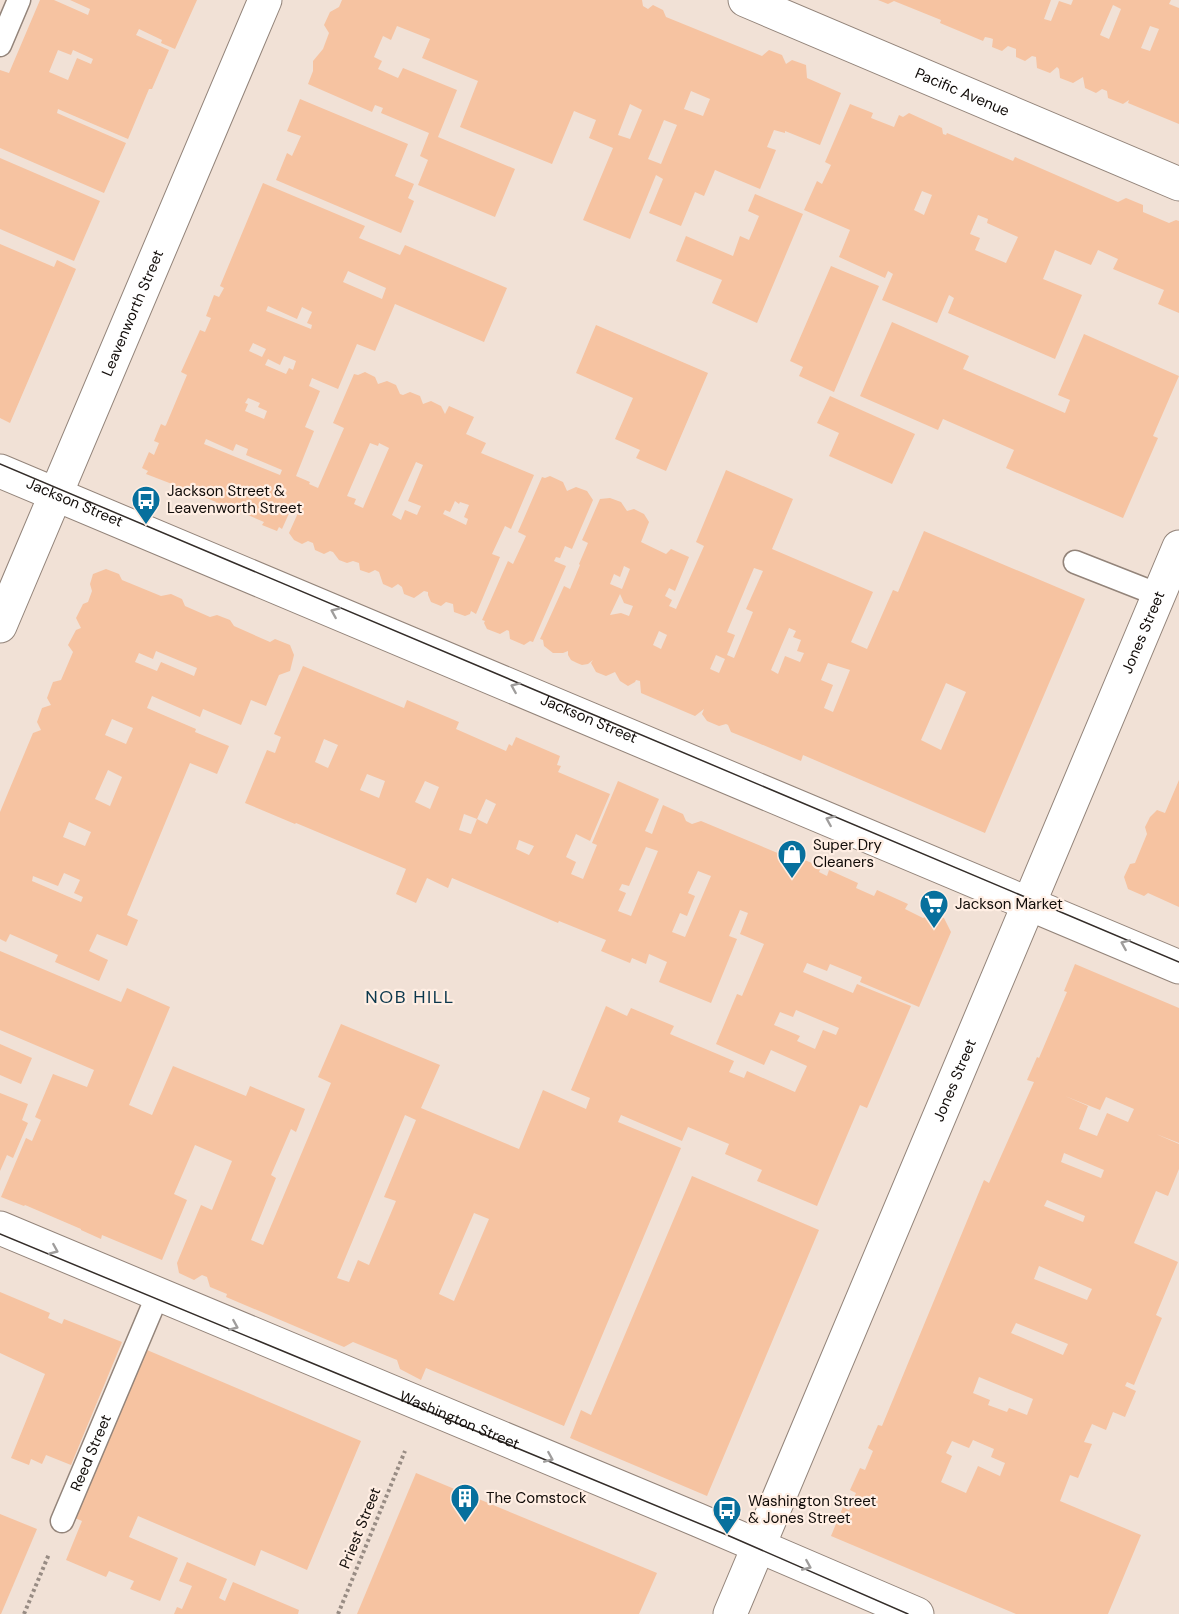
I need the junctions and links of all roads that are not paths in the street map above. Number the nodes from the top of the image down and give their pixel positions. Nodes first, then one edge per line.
1 (19, 0) edge
2 (265, 0) edge
3 (745, 0) edge
4 (0, 45) edge
5 (1179, 184) edge
6 (0, 471) edge
7 (56, 494) junction
8 (1179, 547) edge
9 (1075, 562) dead end
10 (1159, 596) junction
11 (0, 626) edge
12 (1028, 904) junction
13 (1179, 967) edge
14 (0, 1228) edge
15 (158, 1294) junction
16 (62, 1521) road end
17 (758, 1546) junction
18 (730, 1614) edge
19 (917, 1614) edge

1 - 4 lane
2 - 7 street, Leavenworth Street
3 - 5 street, Pacific Avenue
6 - 7 street, Jackson Street
7 - 11 street, Leavenworth Street
12 -> 7 street, Jackson Street
8 - 10 street, Jones Street
9 - 10 lane
10 - 12 street, Jones Street
13 -> 12 street, Jackson Street
12 - 17 street, Jones Street
14 -> 15 street, Washington Street
15 - 16 lane, Reed Street
15 -> 17 street, Washington Street
17 - 18 street, Jones Street
17 -> 19 street, Washington Street

